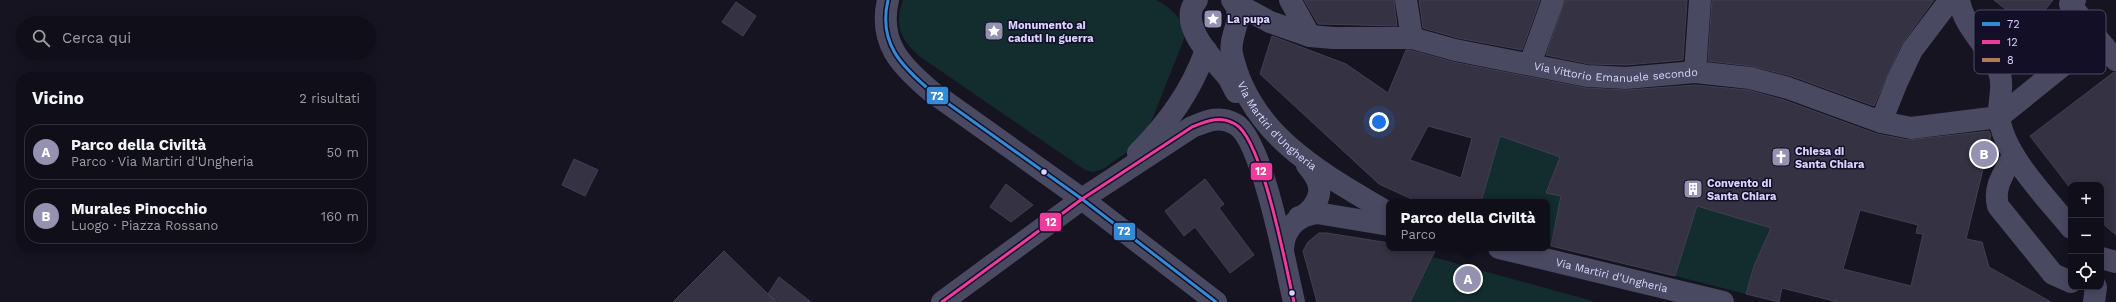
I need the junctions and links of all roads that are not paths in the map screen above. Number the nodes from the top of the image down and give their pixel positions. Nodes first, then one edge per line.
1 (888, 0) edge
2 (1197, 0) edge
3 (1290, 0) edge
4 (1406, 0) edge
5 (1553, 0) edge
6 (1700, 0) edge
7 (1950, 0) edge
8 (1959, 0) edge
9 (2075, 0) edge
10 (1234, 2) edge
11 (2075, 10) edge
12 (1974, 31) edge
13 (1310, 36) junction
14 (1412, 38) junction
15 (2106, 48) edge
16 (1206, 50) junction
17 (2116, 60) edge
18 (1530, 64) junction
19 (1695, 72) junction
20 (1999, 74) edge
21 (2052, 74) edge
22 (2001, 82) junction
23 (2036, 87) junction
24 (1999, 117) junction
25 (1881, 122) junction
26 (1252, 147) junction
27 (2013, 156) junction
28 (1301, 159) junction
29 (1106, 184) junction
30 (1082, 199) junction
31 (1270, 200) junction
32 (1386, 211) edge
33 (1302, 216) junction
34 (1386, 224) edge
35 (2068, 224) edge
36 (1283, 249) junction
37 (1511, 251) edge
38 (2104, 259) edge
39 (2116, 262) edge
40 (2068, 281) edge
41 (1292, 297) edge
42 (942, 302) edge
43 (1216, 302) edge
44 (1723, 302) edge

1 - 30 street
2 - 16 street
3 - 13 street
4 - 14 street
5 - 18 street
6 - 19 street
7 - 25 street
8 - 12 street
9 - 11 street
10 - 13 street, Via Vittorio Emanuele secondo
10 - 28 street, Via Martiri d'Ungheria
13 - 14 street, Via Vittorio Emanuele secondo
14 - 18 street, Via Vittorio Emanuele secondo
15 - 17 street
16 - 26 street
16 - 29 street
18 - 19 street, Via Vittorio Emanuele secondo
19 - 25 street, Via Vittorio Emanuele secondo
20 - 22 street
21 - 23 street
22 - 23 street
22 - 24 street
23 - 24 street
24 - 25 street, Via Vittorio Emanuele secondo
24 - 27 street
26 - 29 street
26 - 31 street
27 - 35 street
27 - 40 street
28 - 32 street, Via Martiri d'Ungheria
28 - 33 street
29 - 30 street
30 - 42 street
30 - 43 street
31 - 33 street
31 - 36 street
33 - 34 street
33 - 36 street
36 - 41 street
37 - 44 street, Via Martiri d'Ungheria
38 - 39 street

